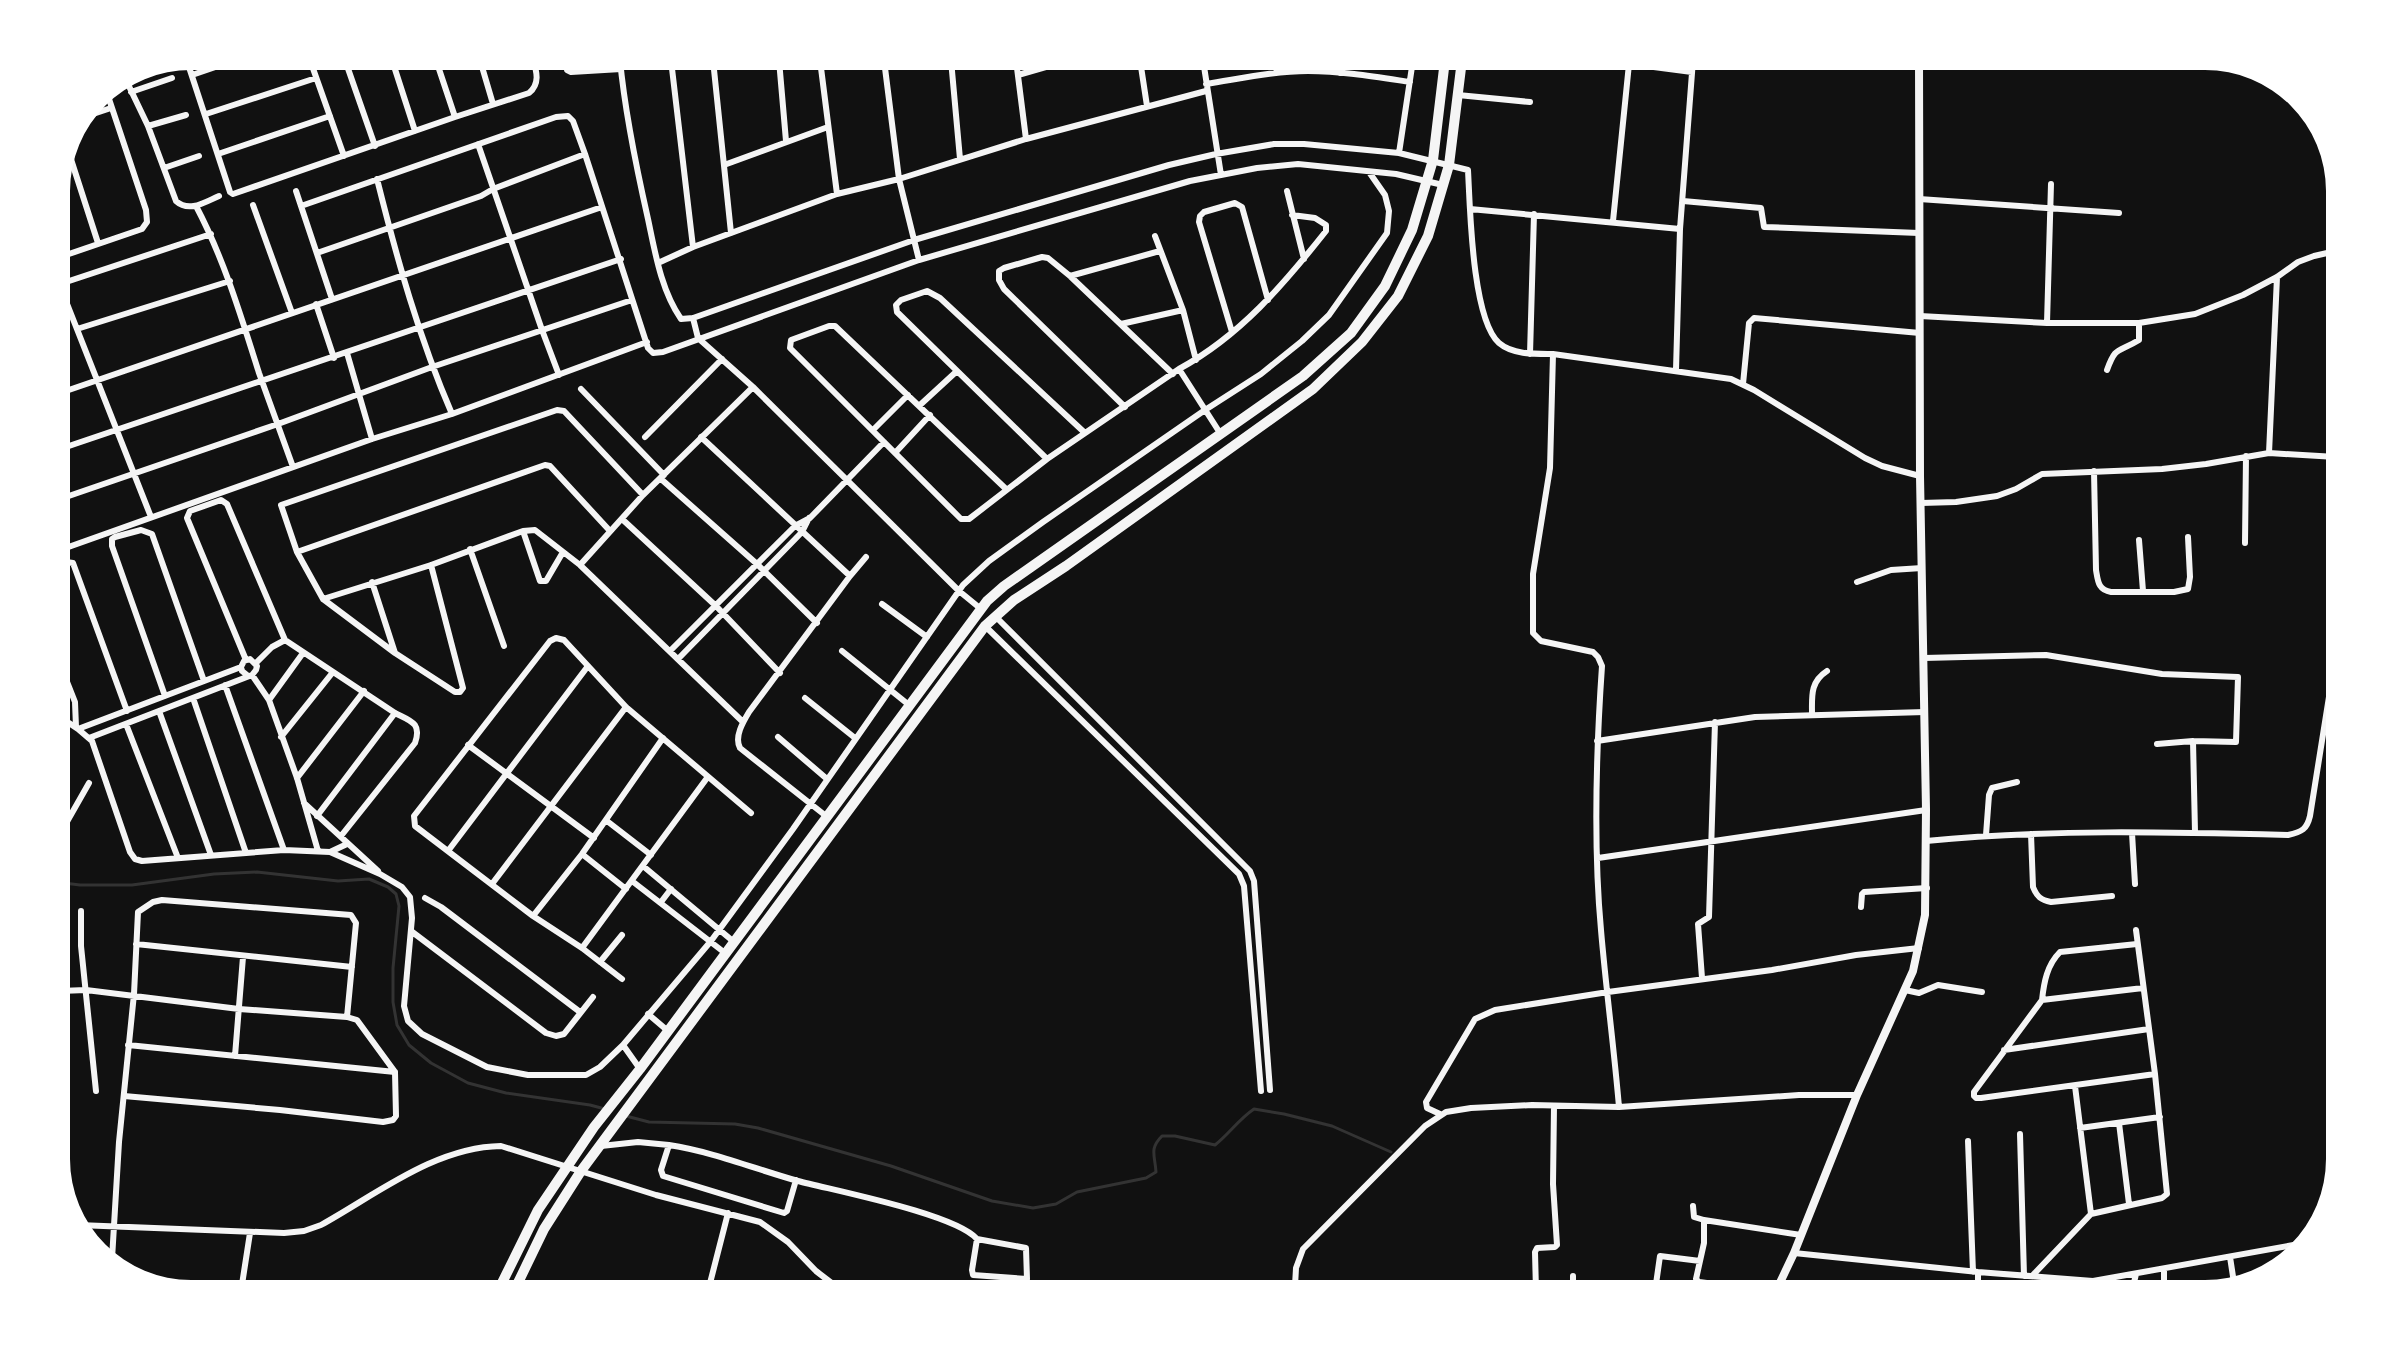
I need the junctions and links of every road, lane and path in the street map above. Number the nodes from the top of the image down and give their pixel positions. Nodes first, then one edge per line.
1 (190, 70) edge
2 (207, 70) edge
3 (313, 70) edge
4 (348, 70) edge
5 (395, 70) edge
6 (439, 70) edge
7 (483, 70) edge
8 (536, 70) edge
9 (567, 70) edge
10 (604, 70) edge
11 (621, 70) edge
12 (672, 70) edge
13 (714, 70) edge
14 (780, 70) edge
15 (821, 70) edge
16 (885, 70) edge
17 (952, 70) edge
18 (1017, 70) edge
19 (1035, 70) edge
20 (1142, 70) edge
21 (1204, 70) edge
22 (1276, 70) edge
23 (1340, 70) edge
24 (1412, 70) edge
25 (1444, 70) edge
26 (1461, 70) edge
27 (1628, 70) edge
28 (1676, 70) edge
29 (1918, 70) edge
30 (1692, 72) joint
31 (1340, 73) junction
32 (1276, 74) junction
33 (192, 75) junction
34 (1018, 75) junction
35 (172, 78) dead end
36 (316, 78) junction
37 (1410, 82) junction
38 (1206, 84) junction
39 (129, 88) edge
40 (131, 92) junction
41 (1206, 92) junction
42 (1458, 95) junction
43 (1530, 102) dead end
44 (110, 104) edge
45 (494, 104) junction
46 (1147, 106) junction
47 (111, 108) junction
48 (102, 111) edge
49 (206, 114) junction
50 (186, 115) dead end
51 (330, 116) junction
52 (455, 117) junction
53 (148, 126) junction
54 (828, 127) junction
55 (415, 131) junction
56 (1026, 139) junction
57 (786, 141) junction
58 (478, 144) junction
59 (375, 146) junction
60 (1399, 153) junction
61 (218, 154) junction
62 (585, 154) junction
63 (1216, 154) junction
64 (200, 156) dead end
65 (344, 156) junction
66 (960, 159) junction
67 (1433, 160) junction
68 (724, 165) junction
69 (1449, 165) junction
70 (74, 167) edge
71 (164, 168) junction
72 (1369, 172) junction
73 (1221, 175) junction
74 (899, 179) junction
75 (377, 180) junction
76 (1428, 181) junction
77 (2051, 184) dead end
78 (1443, 185) junction
79 (493, 189) junction
80 (296, 191) dead end
81 (1287, 191) dead end
82 (837, 194) junction
83 (219, 196) dead end
84 (1919, 199) junction
85 (1683, 201) junction
86 (253, 205) dead end
87 (196, 206) junction
88 (301, 206) junction
89 (602, 207) junction
90 (1470, 209) junction
91 (2050, 209) junction
92 (2119, 213) dead end
93 (1534, 214) junction
94 (1292, 215) junction
95 (1612, 221) junction
96 (389, 228) junction
97 (1680, 229) junction
98 (731, 233) junction
99 (1919, 233) junction
100 (211, 234) junction
101 (1155, 236) dead end
102 (510, 238) junction
103 (914, 240) junction
104 (98, 243) junction
105 (693, 247) junction
106 (1160, 252) junction
107 (71, 253) edge
108 (317, 253) junction
109 (2325, 253) edge
110 (621, 259) junction
111 (1304, 259) junction
112 (919, 260) junction
113 (658, 263) junction
114 (403, 274) junction
115 (1070, 276) junction
116 (2277, 278) junction
117 (71, 281) edge
118 (230, 281) junction
119 (529, 288) junction
120 (332, 299) junction
121 (632, 300) junction
122 (1268, 300) junction
123 (316, 304) junction
124 (1183, 310) junction
125 (71, 313) edge
126 (292, 313) junction
127 (1920, 316) junction
128 (693, 318) junction
129 (2047, 323) junction
130 (2139, 323) junction
131 (1121, 324) junction
132 (245, 328) junction
133 (419, 328) junction
134 (77, 329) junction
135 (542, 330) junction
136 (1232, 332) junction
137 (1920, 333) junction
138 (698, 338) junction
139 (647, 342) junction
140 (347, 353) junction
141 (1530, 354) junction
142 (1553, 354) junction
143 (334, 358) junction
144 (722, 359) junction
145 (1196, 360) junction
146 (432, 367) junction
147 (1179, 369) junction
148 (1676, 370) junction
149 (2107, 370) dead end
150 (957, 371) junction
151 (1173, 374) junction
152 (559, 375) junction
153 (98, 379) junction
154 (262, 380) junction
155 (1743, 384) junction
156 (753, 387) junction
157 (71, 389) edge
158 (580, 389) dead end
159 (359, 393) junction
160 (908, 395) junction
161 (920, 405) junction
162 (1125, 407) junction
163 (1205, 410) junction
164 (452, 414) junction
165 (930, 415) junction
166 (278, 424) junction
167 (118, 430) junction
168 (873, 430) junction
169 (1220, 433) junction
170 (1085, 434) junction
171 (645, 437) dead end
172 (701, 437) junction
173 (372, 439) junction
174 (884, 442) junction
175 (71, 445) edge
176 (895, 453) junction
177 (2269, 453) junction
178 (2246, 456) junction
179 (2325, 456) edge
180 (1047, 459) junction
181 (293, 467) junction
182 (1170, 468) junction
183 (2094, 471) junction
184 (135, 473) junction
185 (1920, 476) junction
186 (663, 477) junction
187 (846, 481) junction
188 (1180, 483) junction
189 (1006, 489) junction
190 (71, 495) edge
191 (643, 495) junction
192 (1921, 503) junction
193 (152, 518) junction
194 (810, 518) junction
195 (622, 519) junction
196 (795, 526) junction
197 (523, 531) junction
198 (610, 531) junction
199 (801, 532) junction
200 (2187, 537) dead end
201 (2139, 540) dead end
202 (2245, 543) dead end
203 (71, 546) edge
204 (470, 549) junction
205 (297, 552) junction
206 (563, 552) junction
207 (866, 557) dead end
208 (71, 563) edge
209 (757, 564) junction
210 (431, 565) junction
211 (580, 565) junction
212 (1922, 568) junction
213 (764, 570) junction
214 (850, 576) junction
215 (372, 582) junction
216 (1857, 582) dead end
217 (959, 591) junction
218 (2143, 591) junction
219 (323, 599) junction
220 (882, 604) dead end
221 (716, 606) junction
222 (981, 609) junction
223 (723, 613) junction
224 (995, 616) junction
225 (817, 623) junction
226 (985, 626) junction
227 (1012, 634) junction
228 (927, 637) junction
229 (285, 640) junction
230 (1005, 644) junction
231 (504, 646) dead end
232 (671, 650) junction
233 (842, 651) dead end
234 (303, 653) junction
235 (395, 653) junction
236 (679, 658) junction
237 (1924, 658) junction
238 (246, 660) junction
239 (256, 663) junction
240 (588, 666) junction
241 (241, 667) junction
242 (1827, 671) dead end
243 (333, 672) junction
244 (780, 673) junction
245 (250, 675) junction
246 (204, 681) junction
247 (225, 685) junction
248 (889, 690) junction
249 (364, 691) junction
250 (71, 692) edge
251 (165, 696) junction
252 (193, 698) junction
253 (805, 698) dead end
254 (268, 699) junction
255 (909, 705) junction
256 (626, 707) junction
257 (127, 711) junction
258 (159, 711) junction
259 (1924, 712) junction
260 (395, 713) junction
261 (1812, 714) junction
262 (2326, 716) edge
263 (743, 722) junction
264 (1715, 722) junction
265 (71, 724) edge
266 (126, 724) junction
267 (77, 728) junction
268 (281, 737) junction
269 (778, 737) dead end
270 (89, 738) junction
271 (663, 738) junction
272 (855, 738) junction
273 (1597, 741) junction
274 (2193, 741) junction
275 (2157, 744) dead end
276 (468, 745) junction
277 (507, 774) junction
278 (297, 778) junction
279 (707, 778) junction
280 (827, 779) junction
281 (2018, 782) dead end
282 (89, 783) dead end
283 (303, 802) junction
284 (811, 803) junction
285 (552, 807) junction
286 (1926, 810) junction
287 (751, 813) dead end
288 (71, 815) edge
289 (317, 816) junction
290 (826, 816) junction
291 (607, 821) junction
292 (2194, 832) junction
293 (2132, 833) junction
294 (2031, 834) junction
295 (1986, 835) junction
296 (341, 836) junction
297 (594, 838) junction
298 (1926, 841) junction
299 (1712, 842) junction
300 (347, 844) junction
301 (284, 850) junction
302 (318, 851) junction
303 (448, 851) junction
304 (330, 852) junction
305 (246, 853) junction
306 (582, 854) junction
307 (211, 855) junction
308 (651, 855) junction
309 (178, 858) junction
310 (1598, 858) junction
311 (643, 866) junction
312 (380, 874) junction
313 (632, 881) junction
314 (492, 884) junction
315 (2134, 884) dead end
316 (1927, 888) junction
317 (626, 889) junction
318 (671, 889) junction
319 (2112, 896) dead end
320 (425, 898) dead end
321 (662, 902) junction
322 (1861, 908) dead end
323 (81, 911) dead end
324 (533, 916) junction
325 (719, 929) junction
326 (2136, 930) dead end
327 (411, 931) junction
328 (622, 934) dead end
329 (711, 941) junction
330 (734, 942) junction
331 (136, 944) junction
332 (2137, 944) junction
333 (582, 948) junction
334 (1920, 948) junction
335 (726, 953) junction
336 (243, 957) junction
337 (600, 962) junction
338 (352, 967) junction
339 (1702, 978) junction
340 (621, 979) dead end
341 (2143, 988) junction
342 (86, 990) junction
343 (1905, 990) junction
344 (71, 991) edge
345 (1608, 992) junction
346 (1982, 992) dead end
347 (134, 994) junction
348 (593, 997) dead end
349 (2042, 1000) junction
350 (239, 1009) junction
351 (580, 1012) junction
352 (648, 1014) junction
353 (347, 1017) junction
354 (2149, 1029) junction
355 (668, 1031) junction
356 (128, 1045) junction
357 (623, 1045) junction
358 (2004, 1050) junction
359 (235, 1056) junction
360 (640, 1069) junction
361 (395, 1072) junction
362 (2155, 1074) junction
363 (2075, 1086) junction
364 (1270, 1090) dead end
365 (96, 1091) dead end
366 (1261, 1091) dead end
367 (1857, 1095) junction
368 (124, 1096) junction
369 (1554, 1106) junction
370 (1619, 1107) junction
371 (1440, 1114) junction
372 (2160, 1117) junction
373 (2119, 1123) junction
374 (2080, 1128) junction
375 (2020, 1134) dead end
376 (1968, 1141) dead end
377 (669, 1145) junction
378 (600, 1146) junction
379 (566, 1167) junction
380 (581, 1171) junction
381 (796, 1180) junction
382 (2129, 1204) junction
383 (1693, 1206) dead end
384 (728, 1213) junction
385 (2091, 1214) junction
386 (1704, 1220) junction
387 (91, 1225) edge
388 (115, 1226) junction
389 (250, 1233) junction
390 (1801, 1235) junction
391 (977, 1239) junction
392 (2289, 1246) edge
393 (113, 1251) edge
394 (1794, 1253) junction
395 (2230, 1257) junction
396 (1700, 1261) junction
397 (2164, 1269) junction
398 (1975, 1272) junction
399 (2136, 1274) junction
400 (1573, 1276) dead end
401 (2024, 1276) junction
402 (2032, 1276) junction
403 (2233, 1277) edge
404 (243, 1280) edge
405 (503, 1280) edge
406 (519, 1280) edge
407 (711, 1280) edge
408 (828, 1280) edge
409 (1295, 1280) edge
410 (1536, 1280) edge
411 (1573, 1280) edge
412 (1656, 1280) edge
413 (1697, 1280) edge
414 (1781, 1280) edge
415 (1976, 1280) edge
416 (2081, 1280) edge
417 (2099, 1280) edge
418 (2135, 1280) edge
419 (2164, 1280) edge

1 - 33 street
2 - 33 street
3 - 36 street
4 - 59 street
5 - 55 street
6 - 52 street
7 - 45 street
8 - 45 street
9 - 10 street
11 - 113 street
12 - 105 street
13 - 68 street
14 - 57 street
15 - 54 street
16 - 74 street
17 - 66 street
18 - 34 street
19 - 34 street
20 - 46 street
21 - 38 street
22 - 32 street
23 - 31 street
24 - 37 street
25 - 67 main road
26 - 42 main road
27 - 95 street
28 - 30 street
29 - 84 street
30 - 85 street
31 - 32 street
31 - 37 street
32 - 38 street
33 - 49 street
34 - 56 street
35 - 40 street
36 - 49 street
36 - 51 street
37 - 60 street
38 - 41 street
39 - 40 street
40 - 53 street
41 - 46 street
41 - 63 street
42 - 43 street
42 - 69 main road
44 - 47 street
45 - 52 street
46 - 56 street
47 - 48 street
47 - 104 street
49 - 61 street
50 - 53 street
51 - 61 street
51 - 65 street
52 - 55 street
53 - 71 street
54 - 57 street
54 - 82 street
55 - 59 street
56 - 66 street
57 - 68 street
58 - 62 street
58 - 75 street
58 - 79 street
59 - 65 street
60 - 63 street
60 - 67 street
61 - 65 street
62 - 79 street
62 - 89 street
63 - 73 street
63 - 103 street
64 - 71 street
66 - 74 street
67 - 69 street
67 - 76 main road
68 - 98 street
69 - 78 main road
69 - 90 street
70 - 104 street
71 - 87 street
72 - 73 street
72 - 76 street
72 - 163 street
73 - 112 street
74 - 82 street
74 - 103 street
75 - 88 street
75 - 96 street
76 - 78 street
76 - 169 main road
77 - 91 street
78 - 188 main road
79 - 96 street
79 - 102 street
80 - 88 street
81 - 94 street
82 - 98 street
83 - 87 street
84 - 91 street
84 - 99 street
85 - 97 street
85 - 99 street
86 - 126 street
87 - 100 street
88 - 108 street
89 - 102 street
89 - 110 street
90 - 93 street
90 - 141 street
91 - 92 street
91 - 129 street
93 - 95 street
93 - 141 street
94 - 111 street
94 - 111 street
95 - 97 street
96 - 108 street
96 - 114 street
97 - 148 street
98 - 105 street
99 - 127 street
100 - 117 street
100 - 118 street
101 - 106 street
102 - 114 street
102 - 119 street
103 - 112 street
103 - 128 street
104 - 107 street
105 - 113 street
106 - 115 street
106 - 124 street
108 - 120 street
109 - 116 street
110 - 119 street
110 - 121 street
111 - 122 street
112 - 138 street
113 - 128 street
114 - 120 street
114 - 133 street
115 - 131 street
115 - 162 street
116 - 130 street
116 - 177 street
118 - 132 street
118 - 134 street
119 - 133 street
119 - 135 street
120 - 123 street
121 - 135 street
121 - 139 street
122 - 136 street
122 - 136 street
123 - 126 street
123 - 143 street
124 - 131 street
124 - 145 street
125 - 134 street
126 - 132 street
127 - 129 street
127 - 137 street
128 - 138 street
129 - 130 street
130 - 149 street
131 - 151 street
132 - 153 street
132 - 154 street
133 - 140 street
133 - 146 street
134 - 153 street
135 - 146 street
135 - 152 street
136 - 145 street
137 - 155 street
137 - 185 street
138 - 139 street
138 - 144 street
139 - 152 street
140 - 143 street
140 - 159 street
141 - 142 street
142 - 148 street
142 - 273 street
143 - 154 street
144 - 156 street
144 - 171 street
145 - 147 street
146 - 159 street
146 - 164 street
147 - 151 street
147 - 163 street
148 - 155 street
150 - 161 street
150 - 170 street
150 - 180 street
151 - 162 street
152 - 164 street
153 - 157 street
153 - 167 street
154 - 166 street
154 - 167 street
155 - 185 street
156 - 172 street
156 - 187 street
158 - 186 street
159 - 166 street
159 - 173 street
160 - 161 street
160 - 168 street
160 - 168 street
161 - 165 street
162 - 170 street
163 - 169 street
163 - 217 street
164 - 173 street
165 - 176 street
165 - 189 street
166 - 181 street
166 - 184 street
167 - 175 street
167 - 184 street
168 - 174 street
169 - 182 main road
170 - 180 street
172 - 186 street
172 - 196 street
173 - 181 street
174 - 176 street
174 - 187 street
176 - 189 street
177 - 178 street
177 - 179 street
178 - 183 street
178 - 202 street
180 - 189 street
181 - 193 street
182 - 188 main road
182 - 222 main road
183 - 192 street
183 - 218 street
184 - 190 street
184 - 193 street
185 - 192 street
186 - 191 street
186 - 209 street
187 - 194 street
187 - 217 street
188 - 224 main road
191 - 195 street
191 - 205 street
192 - 212 street
193 - 203 street
194 - 196 street
194 - 199 street
195 - 198 street
195 - 221 street
196 - 199 street
196 - 209 street
197 - 204 street
197 - 206 street
197 - 206 street
198 - 205 street
198 - 211 street
199 - 213 street
199 - 214 street
200 - 218 street
201 - 218 street
204 - 210 street
204 - 231 street
205 - 219 street
206 - 211 street
207 - 214 street
208 - 257 street
209 - 213 street
209 - 221 street
210 - 215 street
210 - 235 street
211 - 232 street
212 - 216 street
212 - 237 street
213 - 223 street
213 - 225 street
214 - 225 street
215 - 219 street
215 - 235 street
217 - 222 street
217 - 228 street
219 - 235 street
220 - 228 street
221 - 223 street
221 - 232 street
222 - 255 main road
223 - 236 street
223 - 244 street
224 - 226 main road
224 - 227 street
225 - 244 street
226 - 230 street
226 - 378 main road
227 - 230 street
227 - 364 street
228 - 248 street
229 - 234 street
229 - 238 street
229 - 239 street
230 - 366 street
232 - 236 street
233 - 248 street
234 - 243 street
234 - 254 street
236 - 263 street
237 - 259 street
237 - 274 street
238 - 239 street
238 - 241 street
239 - 245 street
240 - 256 street
240 - 276 street
240 - 277 street
241 - 245 street
241 - 246 street
242 - 261 street
243 - 249 street
243 - 268 street
244 - 263 street
245 - 247 street
245 - 254 street
246 - 251 street
246 - 251 street
247 - 252 street
247 - 301 street
248 - 255 street
248 - 272 street
249 - 260 street
249 - 278 street
250 - 267 street
251 - 257 street
252 - 258 street
252 - 305 street
253 - 272 street
254 - 268 street
255 - 290 main road
256 - 271 street
256 - 285 street
257 - 267 street
258 - 266 street
258 - 307 street
259 - 261 street
259 - 286 street
260 - 289 street
260 - 296 street
261 - 264 street
262 - 292 street
263 - 284 street
264 - 273 street
264 - 299 street
265 - 267 street
266 - 270 street
266 - 309 street
267 - 270 street
268 - 278 street
269 - 280 street
270 - 309 street
271 - 279 street
271 - 291 street
272 - 280 street
273 - 310 street
274 - 275 street
274 - 292 street
276 - 277 street
276 - 303 street
277 - 285 street
277 - 303 street
278 - 283 street
279 - 287 street
279 - 308 street
280 - 284 street
281 - 295 street
282 - 288 street
283 - 289 street
283 - 302 street
284 - 290 street
284 - 325 street
285 - 297 street
285 - 314 street
286 - 298 street
286 - 299 street
289 - 296 street
290 - 330 main road
291 - 297 street
291 - 308 street
292 - 293 street
293 - 294 street
293 - 315 street
294 - 295 street
294 - 319 street
295 - 298 street
296 - 300 street
297 - 306 street
298 - 316 street
299 - 310 street
299 - 339 street
300 - 304 street
300 - 312 street
301 - 302 street
301 - 305 street
302 - 304 street
303 - 314 street
304 - 312 street
305 - 307 street
306 - 317 street
306 - 324 street
307 - 309 street
308 - 311 street
310 - 345 street
311 - 313 street
311 - 318 street
312 - 327 street
313 - 317 street
313 - 321 street
314 - 324 street
316 - 322 street
316 - 334 street
317 - 333 street
318 - 321 street
318 - 325 street
320 - 351 street
321 - 329 street
323 - 342 street
324 - 333 street
325 - 329 street
325 - 330 street
326 - 332 street
327 - 351 street
327 - 357 street
328 - 337 street
329 - 335 street
329 - 352 street
330 - 335 main road
331 - 336 street
331 - 338 street
331 - 347 street
332 - 341 street
332 - 349 street
333 - 337 street
334 - 339 street
334 - 343 street
335 - 355 main road
336 - 338 street
336 - 350 street
337 - 340 street
338 - 353 street
339 - 345 street
341 - 349 street
341 - 354 street
342 - 344 street
342 - 347 street
342 - 365 street
343 - 346 street
343 - 367 street
345 - 370 street
345 - 371 street
347 - 350 street
347 - 356 street
348 - 351 street
349 - 358 street
350 - 353 street
350 - 359 street
352 - 355 street
352 - 357 street
353 - 361 street
354 - 358 street
354 - 362 street
355 - 360 main road
356 - 359 street
356 - 368 street
357 - 360 street
358 - 363 street
359 - 361 street
360 - 379 main road
361 - 368 street
362 - 363 street
362 - 372 street
363 - 374 street
367 - 370 street
367 - 390 street
368 - 388 street
369 - 370 street
369 - 371 street
369 - 410 street
371 - 409 street
372 - 373 street
372 - 382 street
373 - 374 street
373 - 382 street
374 - 385 street
375 - 401 street
376 - 398 street
377 - 378 street
377 - 381 street
377 - 381 street
378 - 380 main road
379 - 380 street
379 - 389 street
379 - 405 main road
380 - 384 street
380 - 406 main road
381 - 391 street
382 - 385 street
383 - 386 street
384 - 407 street
384 - 408 street
385 - 402 street
386 - 390 street
386 - 396 street
387 - 388 street
388 - 389 street
388 - 393 street
389 - 404 street
390 - 394 street
391 - 391 street
392 - 395 street
394 - 398 street
394 - 414 street
395 - 397 street
395 - 403 street
396 - 412 street
396 - 413 street
397 - 399 street
397 - 419 street
398 - 401 street
398 - 415 street
399 - 417 street
399 - 418 street
400 - 411 street
401 - 402 street
402 - 416 street

